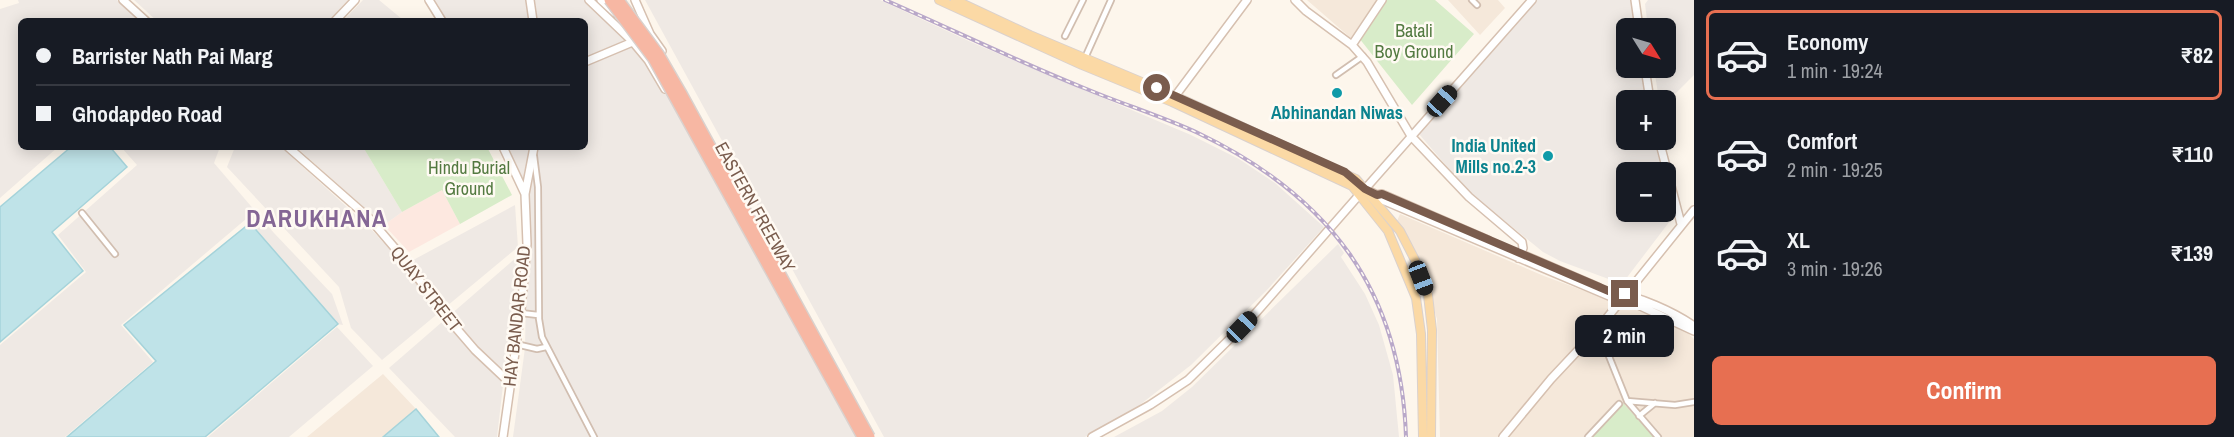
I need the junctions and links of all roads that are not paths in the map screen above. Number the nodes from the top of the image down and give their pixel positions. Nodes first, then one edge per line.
1 (123, 0) edge
2 (355, 0) edge
3 (429, 0) edge
4 (530, 0) edge
5 (589, 0) edge
6 (601, 0) edge
7 (609, 0) edge
8 (619, 0) edge
9 (635, 0) edge
10 (939, 0) edge
11 (1083, 0) edge
12 (1111, 0) edge
13 (1247, 0) edge
14 (1295, 0) edge
15 (1382, 0) edge
16 (1472, 0) edge
17 (1532, 0) edge
18 (1635, 0) edge
19 (956, 2) edge
20 (1477, 5) dead end
21 (143, 18) edge
22 (338, 18) edge
23 (440, 18) edge
24 (532, 18) edge
25 (1638, 18) edge
26 (650, 34) junction
27 (1065, 36) dead end
28 (633, 42) junction
29 (1352, 45) junction
30 (1363, 56) junction
31 (588, 61) edge
32 (1083, 61) junction
33 (1336, 75) dead end
34 (1173, 99) junction
35 (1411, 136) junction
36 (291, 150) edge
37 (504, 150) edge
38 (534, 150) edge
39 (1662, 150) edge
40 (1363, 192) junction
41 (525, 194) junction
42 (1694, 210) edge
43 (82, 213) dead end
44 (1681, 224) junction
45 (115, 254) dead end
46 (1519, 256) junction
47 (1623, 296) junction
48 (521, 313) junction
49 (538, 315) junction
50 (1694, 326) edge
51 (1598, 329) junction
52 (1694, 332) edge
53 (516, 344) junction
54 (546, 347) junction
55 (510, 382) junction
56 (1627, 401) junction
57 (1694, 402) edge
58 (1654, 403) junction
59 (1619, 404) dead end
60 (1639, 416) junction
61 (503, 437) edge
62 (594, 437) edge
63 (860, 437) edge
64 (872, 437) edge
65 (1092, 437) edge
66 (1423, 437) edge
67 (1431, 437) edge
68 (1503, 437) edge
69 (1588, 437) edge
70 (1658, 437) edge

1 - 21 street
2 - 22 street
3 - 23 street
4 - 24 street
5 - 28 street
6 - 26 street
7 - 63 highway, EASTERN FREEWAY, bridge
8 - 64 highway, EASTERN FREEWAY, bridge
9 - 26 street
10 - 19 main road
11 - 27 street
12 - 32 street
13 - 34 street
14 - 29 street
15 - 29 street
16 - 20 street
17 - 35 street
18 - 25 street
19 - 32 main road
26 - 28 street
26 - 64 street
28 - 31 street
28 - 63 street
29 - 30 street
30 - 33 street
30 - 35 street
32 - 34 main road
34 - 40 main road
35 - 40 street
35 - 46 street
36 - 55 street, QUAY STREET
37 - 41 street
38 - 41 street
38 - 49 street
39 - 44 street
40 - 46 street
40 - 65 street
40 - 66 main road
40 - 67 main road
41 - 48 street, HAY BANDAR ROAD
42 - 44 street
43 - 45 street
44 - 47 street
46 - 47 street
47 - 50 street
47 - 51 street
47 - 52 street
48 - 49 street
48 - 53 street, HAY BANDAR ROAD
49 - 54 street
51 - 56 street
51 - 68 street
53 - 54 street
53 - 55 street, HAY BANDAR ROAD
54 - 62 street
55 - 61 street, HAY BANDAR ROAD
56 - 58 street
56 - 60 street
57 - 58 street
58 - 60 street
59 - 69 street
60 - 70 street

